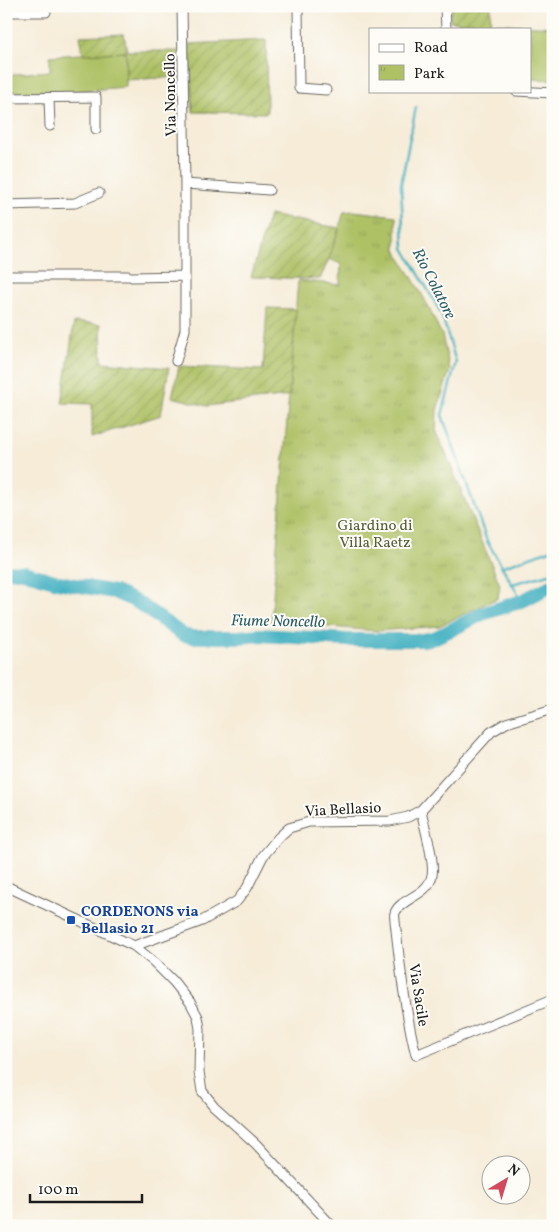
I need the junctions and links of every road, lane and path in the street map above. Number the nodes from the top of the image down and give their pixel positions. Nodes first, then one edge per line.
1 (182, 6) edge
2 (298, 6) edge
3 (445, 6) edge
4 (6, 12) edge
5 (46, 12) dead end
6 (446, 28) edge
7 (326, 90) dead end
8 (532, 92) edge
9 (553, 93) edge
10 (6, 98) edge
11 (49, 98) junction
12 (50, 126) dead end
13 (96, 129) dead end
14 (185, 184) junction
15 (269, 190) dead end
16 (99, 193) dead end
17 (6, 205) edge
18 (6, 276) edge
19 (185, 276) junction
20 (176, 361) dead end
21 (553, 709) edge
22 (421, 810) junction
23 (6, 886) edge
24 (134, 946) junction
25 (553, 999) edge
26 (332, 1226) edge

1 - 14 street, Via Noncello
2 - 7 street
3 - 6 street
4 - 5 street
8 - 9 street
10 - 11 street
11 - 12 street
11 - 13 street
14 - 15 street
14 - 19 street, Via Noncello
16 - 17 street
18 - 19 street
19 - 20 street, Via Noncello
21 - 22 street, Via Bellasio
22 - 24 street, Via Bellasio
22 - 25 street, Via Sacile
23 - 24 street
24 - 26 street

